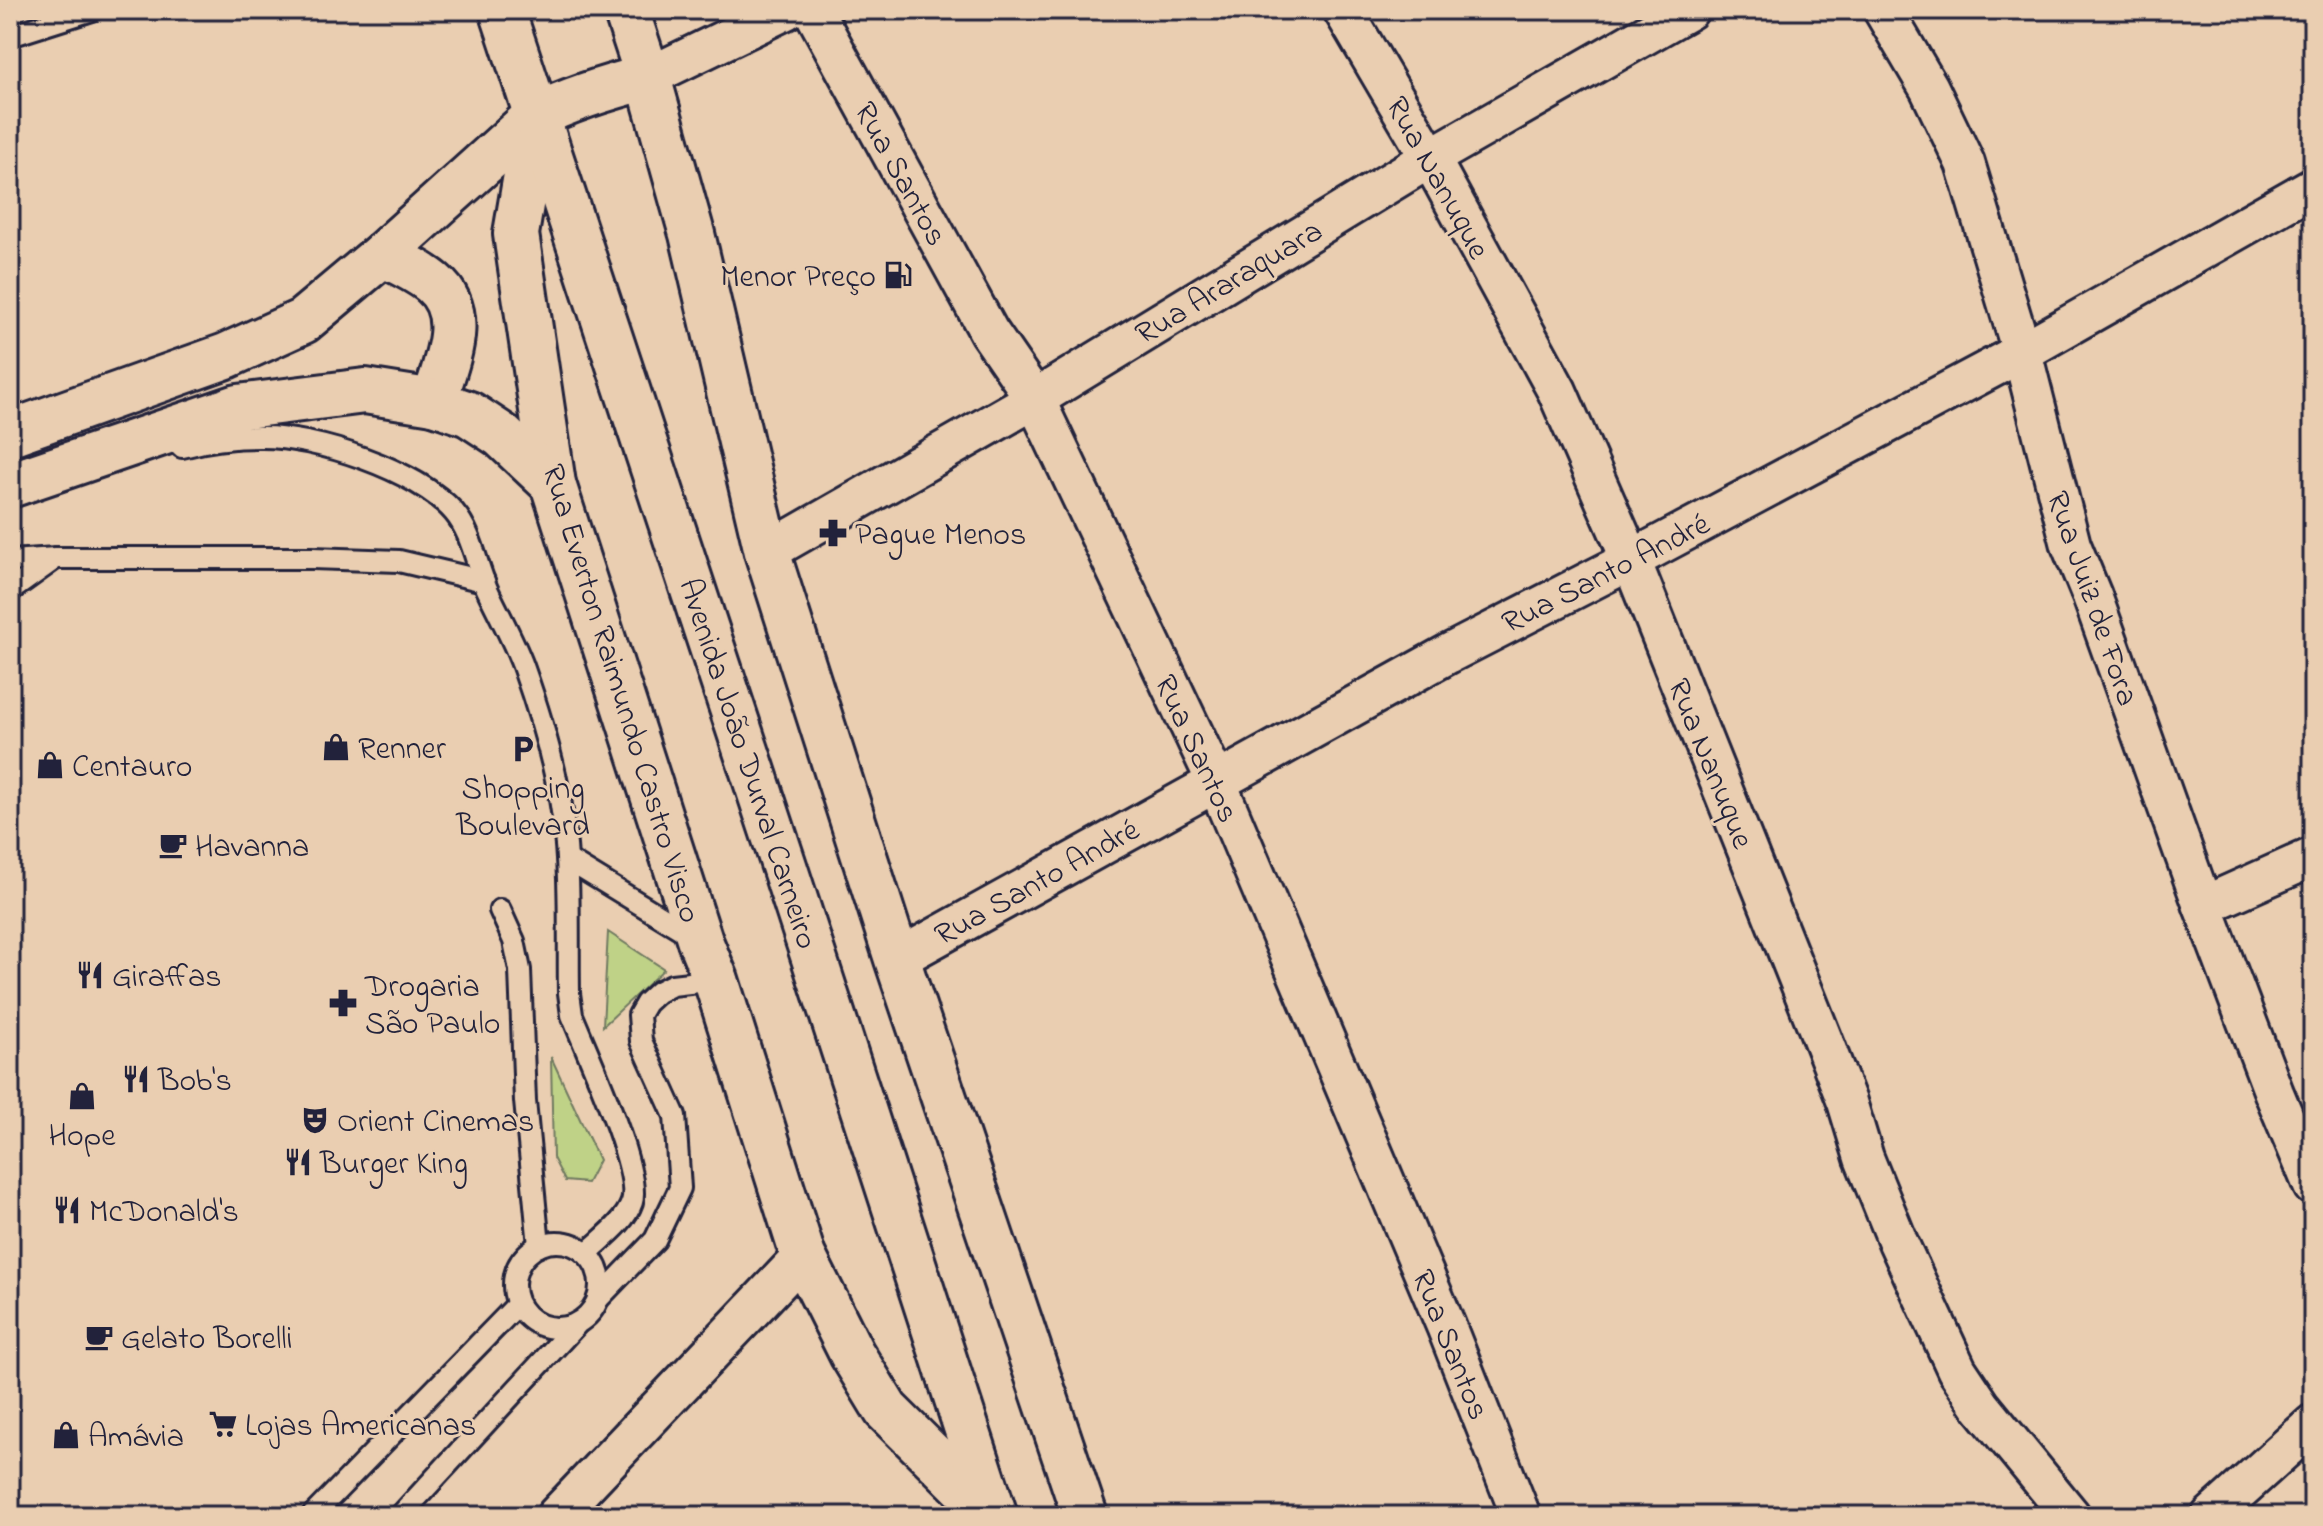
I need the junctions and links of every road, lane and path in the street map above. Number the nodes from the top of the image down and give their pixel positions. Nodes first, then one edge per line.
1 (92, 10) edge
2 (502, 10) edge
3 (626, 10) edge
4 (786, 10) edge
5 (813, 10) edge
6 (1343, 10) edge
7 (1689, 10) edge
8 (1883, 10) edge
9 (10, 36) edge
10 (648, 77) junction
11 (536, 116) junction
12 (1430, 158) junction
13 (2313, 187) edge
14 (383, 254) junction
15 (2022, 352) junction
16 (1035, 399) junction
17 (434, 402) junction
18 (10, 433) edge
19 (24, 481) edge
20 (553, 484) junction
21 (767, 552) junction
22 (56, 558) junction
23 (1631, 560) junction
24 (10, 561) edge
25 (484, 581) junction
26 (10, 591) edge
27 (1216, 781) junction
28 (2313, 857) edge
29 (568, 860) junction
30 (2203, 906) junction
31 (500, 910) dead end
32 (897, 959) junction
33 (708, 960) junction
34 (2313, 1186) edge
35 (539, 1246) junction
36 (587, 1253) junction
37 (803, 1256) junction
38 (598, 1299) junction
39 (518, 1304) junction
40 (576, 1324) junction
41 (2313, 1424) edge
42 (312, 1516) edge
43 (400, 1516) edge
44 (556, 1516) edge
45 (994, 1516) edge
46 (1085, 1516) edge
47 (1521, 1516) edge
48 (2071, 1516) edge
49 (2211, 1516) edge

1 - 9 lane
2 - 11 main road, Avenida João Durval Carneiro
3 - 10 main road
4 - 10 street
5 - 16 street, Rua Santos
6 - 12 street, Rua Nanuque
7 - 12 street, Rua Araraquara
8 - 15 street, Rua Juiz de Fora
10 - 11 main road
10 - 21 main road
11 - 14 main road
11 - 20 main road, Rua Everton Raimundo Castro Visco
11 - 45 main road, Avenida João Durval Carneiro
12 - 16 street, Rua Araraquara
12 - 23 street, Rua Nanuque
13 - 15 street, Rua Santo André
14 - 17 main road
14 - 18 main road
15 - 23 street, Rua Santo André
15 - 30 street, Rua Juiz de Fora
16 - 21 street, Rua Araraquara
16 - 27 street, Rua Santos
17 - 19 main road
17 - 20 main road
19 - 25 lane
20 - 33 main road, Rua Everton Raimundo Castro Visco
21 - 32 main road
22 - 24 lane
22 - 25 lane
22 - 26 lane
23 - 27 street, Rua Santo André
23 - 48 street, Rua Nanuque
25 - 29 lane
27 - 32 street, Rua Santo André
27 - 47 street, Rua Santos
28 - 30 street
29 - 33 lane
29 - 36 lane
30 - 34 street, Rua Juiz de Fora
31 - 35 lane
32 - 46 main road
33 - 37 main road, Rua Everton Raimundo Castro Visco
33 - 38 lane
35 - 36 lane
35 - 39 lane
36 - 38 lane
37 - 44 street
37 - 45 main road, Rua Everton Raimundo Castro Visco
38 - 40 lane
39 - 40 lane
39 - 42 lane
40 - 43 lane
41 - 49 street

